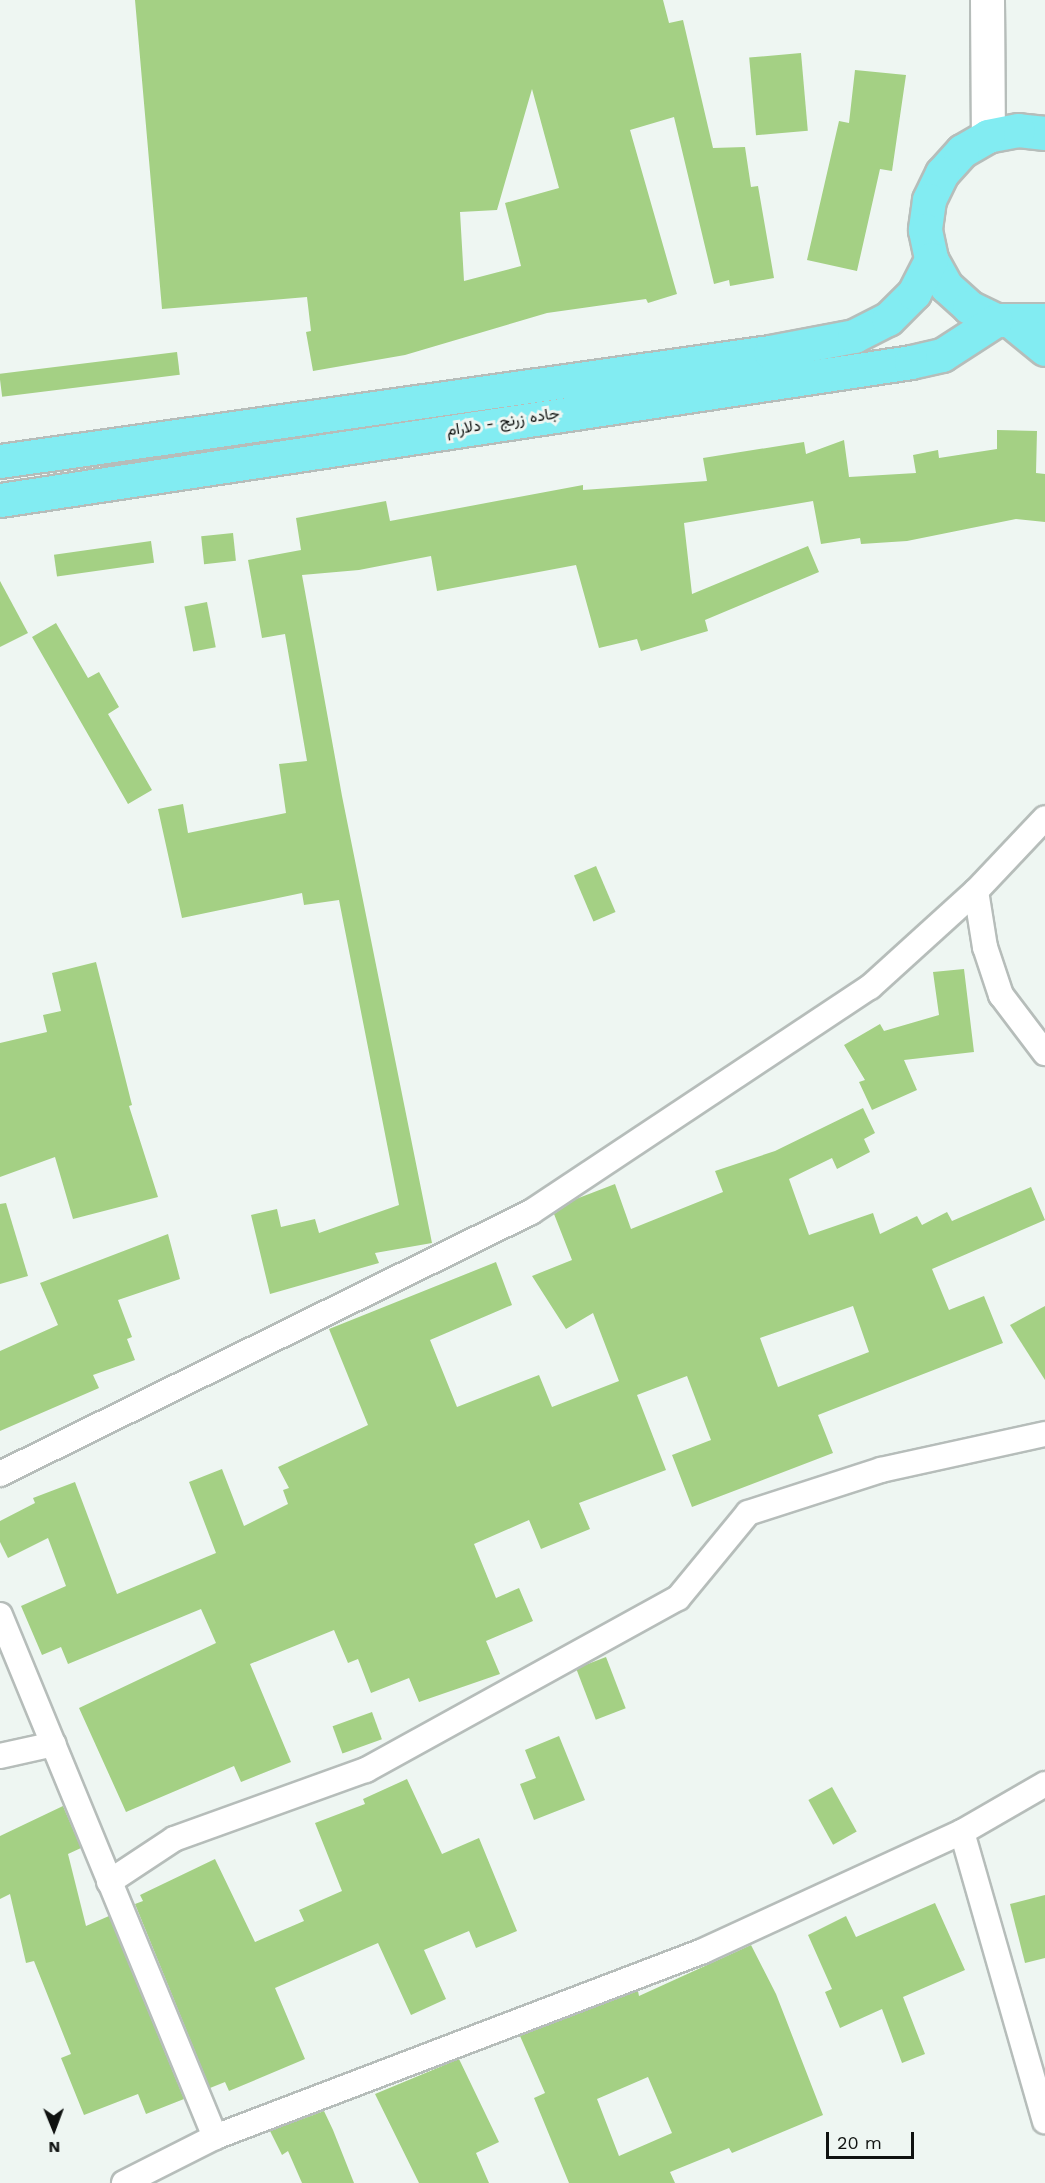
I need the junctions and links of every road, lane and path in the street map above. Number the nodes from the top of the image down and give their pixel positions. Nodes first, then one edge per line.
1 (987, 0) edge
2 (1045, 133) edge
3 (988, 136) junction
4 (931, 260) junction
5 (1045, 320) edge
6 (1005, 321) junction
7 (1045, 349) edge
8 (0, 461) edge
9 (0, 500) edge
10 (1045, 818) edge
11 (976, 891) junction
12 (1045, 1053) edge
13 (1045, 1434) edge
14 (0, 1474) edge
15 (0, 1615) edge
16 (54, 1744) junction
17 (0, 1756) edge
18 (1045, 1784) edge
19 (963, 1832) junction
20 (109, 1882) junction
21 (1045, 2121) edge
22 (214, 2137) junction
23 (124, 2183) edge

1 - 3 main road
2 - 3 highway
3 - 4 highway
4 - 6 highway
4 - 8 highway, جاده زرنج - دلارام
5 - 6 highway
6 - 7 highway
6 - 9 highway, جاده زرنج - دلارام
10 - 11 street
11 - 12 street
11 - 14 street
13 - 20 street
15 - 16 street
16 - 17 street
16 - 20 street
18 - 19 street
19 - 21 street
19 - 22 street
20 - 22 street
22 - 23 street

